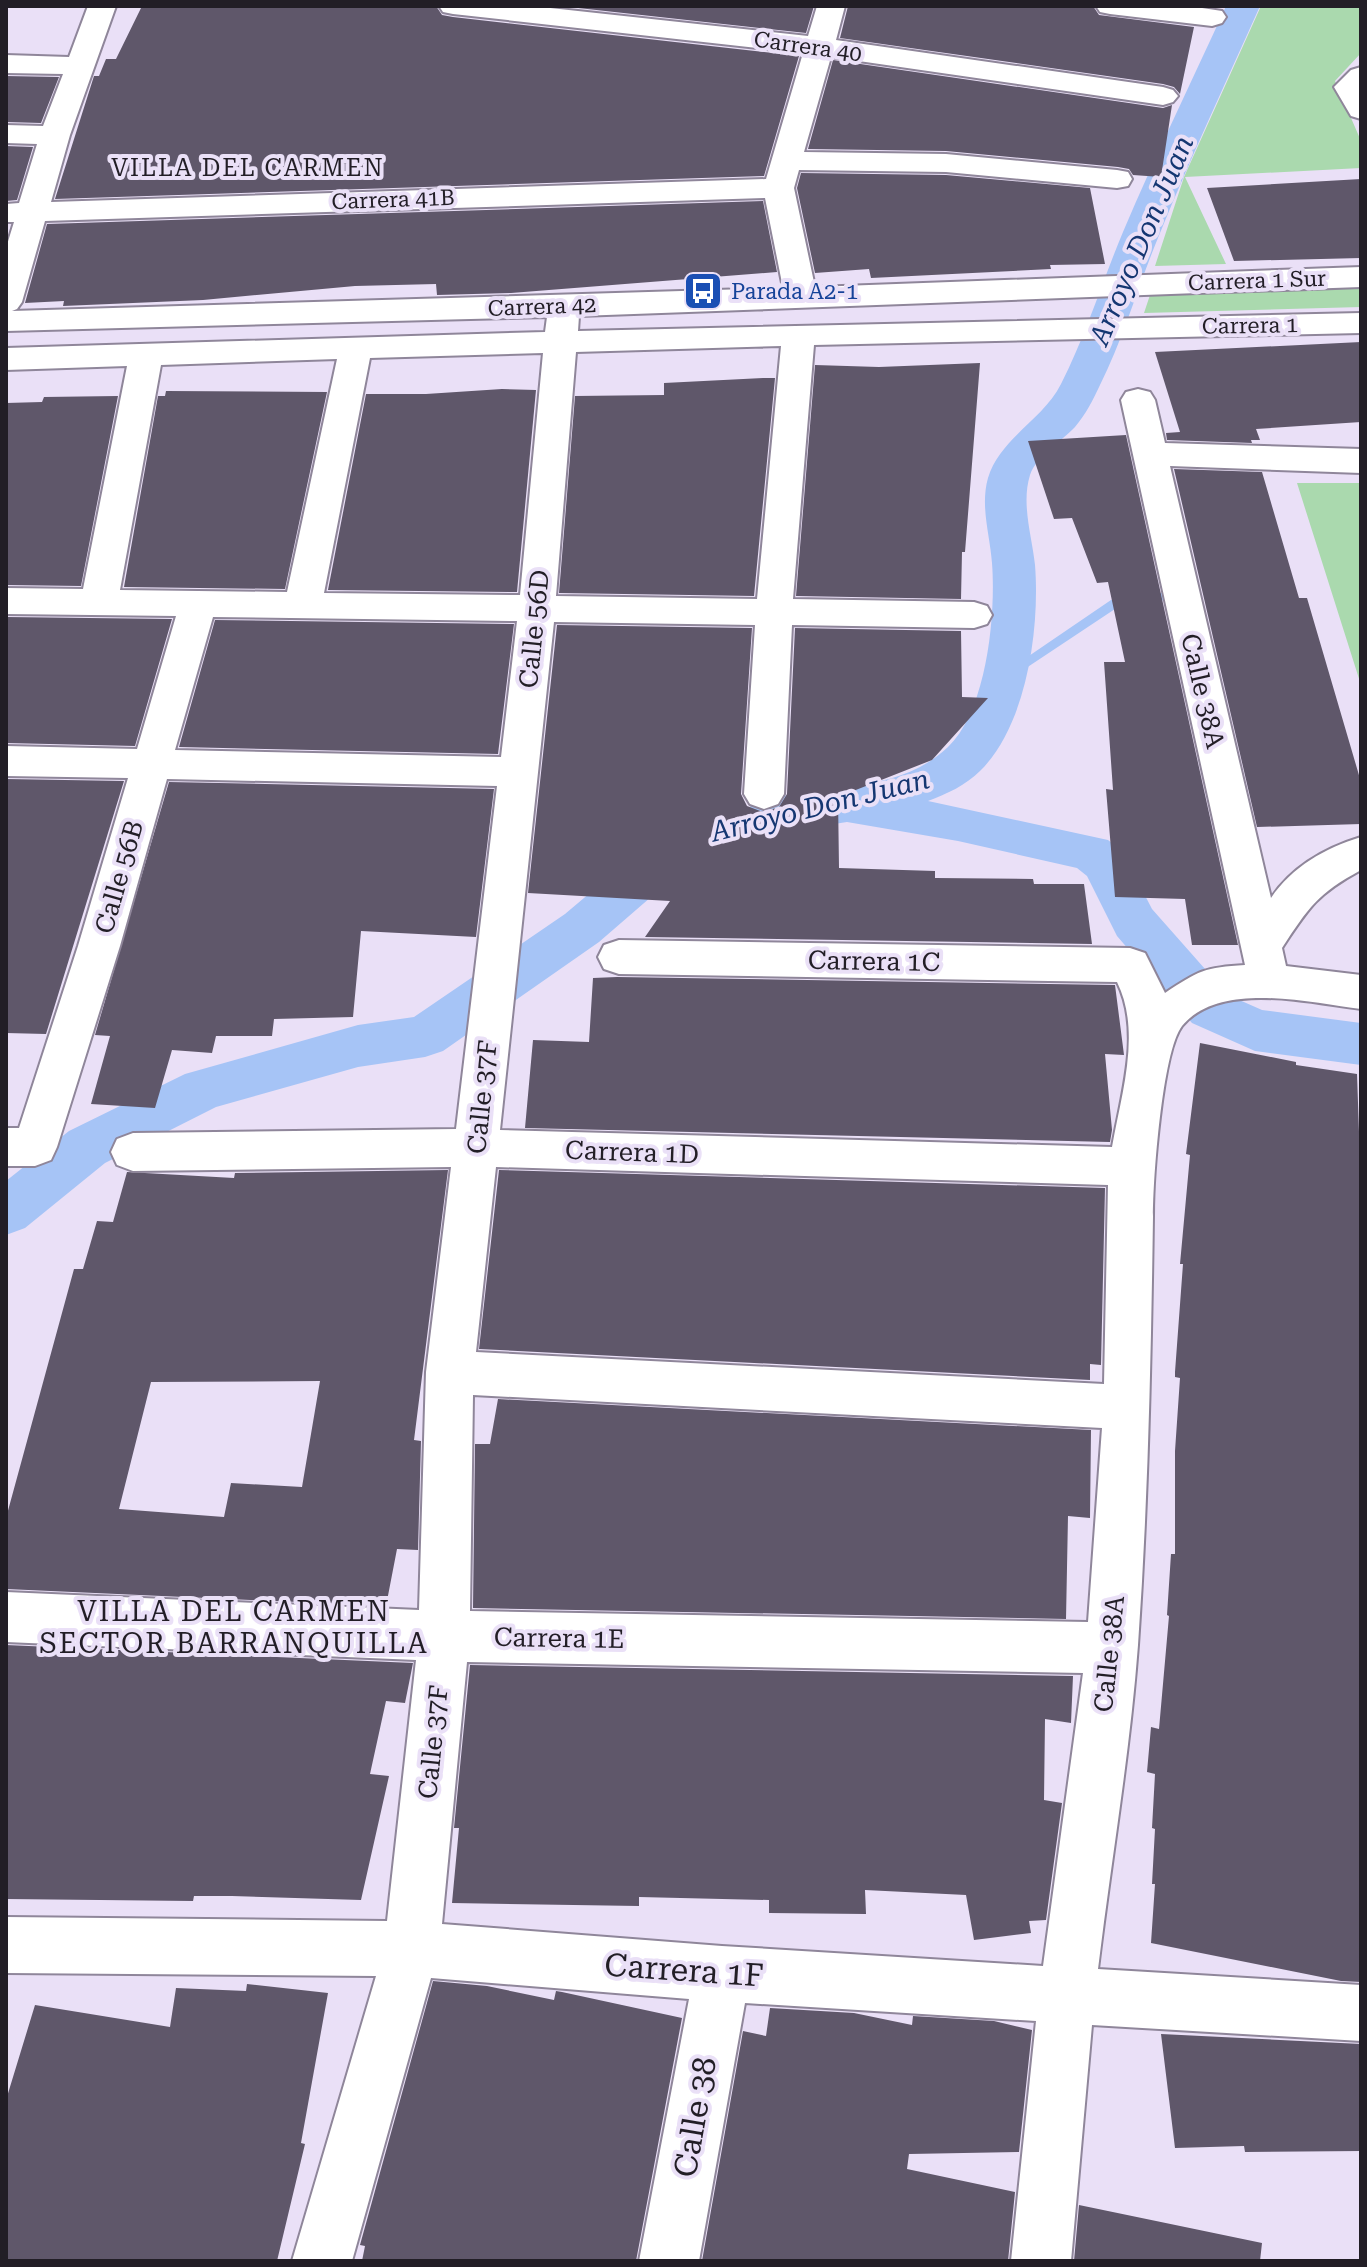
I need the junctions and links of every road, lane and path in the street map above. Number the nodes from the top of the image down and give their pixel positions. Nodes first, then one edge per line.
1 (102, 6) edge
2 (453, 6) edge
3 (831, 6) edge
4 (1110, 6) edge
5 (660, 17) edge
6 (1212, 17) dead end
7 (821, 49) junction
8 (6, 64) edge
9 (80, 66) junction
10 (1163, 96) dead end
11 (6, 134) edge
12 (55, 135) junction
13 (783, 175) junction
14 (1117, 179) dead end
15 (19, 212) edge
16 (1361, 277) edge
17 (1077, 286) joint
18 (801, 297) junction
19 (6, 302) edge
20 (564, 306) junction
21 (6, 321) edge
22 (1361, 323) edge
23 (1067, 329) joint
24 (798, 335) junction
25 (560, 343) junction
26 (356, 347) junction
27 (146, 354) junction
28 (6, 359) edge
29 (1138, 400) dead end
30 (1150, 454) junction
31 (1361, 461) edge
32 (6, 601) edge
33 (99, 602) junction
34 (198, 604) junction
35 (303, 604) junction
36 (537, 609) junction
37 (774, 612) junction
38 (974, 615) dead end
39 (6, 761) edge
40 (152, 764) junction
41 (518, 772) junction
42 (764, 794) dead end
43 (1361, 852) edge
44 (498, 951) joint
45 (619, 957) dead end
46 (1265, 964) junction
47 (1130, 965) joint
48 (1361, 992) edge
49 (1160, 1030) junction
50 (20, 1147) edge
51 (477, 1148) junction
52 (133, 1152) dead end
53 (1131, 1167) junction
54 (450, 1372) junction
55 (1127, 1407) junction
56 (6, 1617) edge
57 (444, 1636) junction
58 (1112, 1648) junction
59 (6, 1945) edge
60 (412, 1949) junction
61 (722, 1974) junction
62 (1067, 1994) junction
63 (1361, 2013) edge
64 (322, 2261) edge
65 (669, 2261) edge
66 (1041, 2261) edge

1 - 9 street
2 - 5 street, Carrera 40
3 - 7 street
4 - 6 street
5 - 7 street, Carrera 40
7 - 10 street, Carrera 40
7 - 13 street
8 - 9 street
9 - 12 street
11 - 12 street
12 - 15 street
13 - 14 street, Carrera 41B
13 - 15 street, Carrera 41B
13 - 18 street
15 - 19 street
16 - 17 street, Carrera 1 Sur
17 - 18 street, Carrera 42
18 - 20 street, Carrera 42
20 - 21 street, Carrera 42
20 - 25 street, Calle 56D
22 - 23 street, Carrera 1
23 - 24 street, Carrera 42
24 - 25 street, Carrera 42
24 - 37 street
25 - 26 street, Carrera 42
25 - 36 street, Calle 56D
26 - 27 street, Carrera 42
26 - 35 street
27 - 28 street, Carrera 42
27 - 33 street
29 - 30 street, Calle 38A
30 - 31 street
30 - 46 street, Calle 38A
32 - 33 street
33 - 34 street
34 - 35 street
34 - 40 street, Calle 56B
35 - 36 street
36 - 37 street
36 - 41 street, Calle 56D
37 - 38 street
37 - 42 street
39 - 40 street
40 - 41 street
40 - 50 street, Calle 56B
41 - 44 street, Calle 56D
43 - 46 street
44 - 51 street, Calle 37F
45 - 47 street, Carrera 1C
46 - 48 street
46 - 49 street
47 - 49 street, Calle 38A
49 - 53 street, Calle 38A
51 - 52 street, Carrera 1D
51 - 53 street, Carrera 1D
51 - 54 street, Calle 37F
53 - 55 street, Calle 38A
54 - 55 street
54 - 57 street, Calle 37F
55 - 58 street, Calle 38A
56 - 57 street, Carrera 1E
57 - 58 street, Carrera 1E
57 - 60 street, Calle 37F
58 - 62 street, Calle 38A
59 - 60 street, Carrera 1F
60 - 61 street, Carrera 1F
60 - 64 street, Calle 37F
61 - 62 street, Carrera 1F
61 - 65 street, Calle 38
62 - 63 street, Carrera 1F
62 - 66 street, Calle 38A

